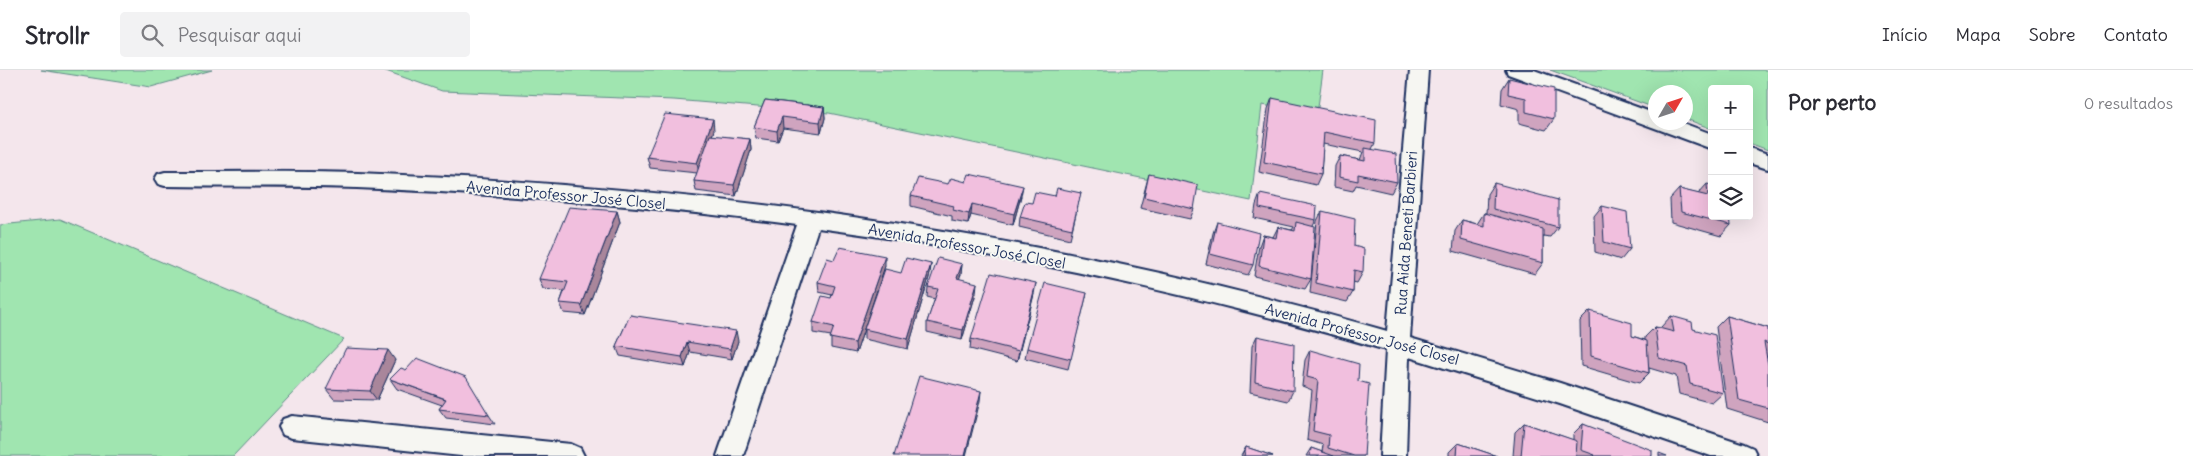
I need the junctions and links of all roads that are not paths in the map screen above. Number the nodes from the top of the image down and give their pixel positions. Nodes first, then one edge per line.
1 (1419, 70) edge
2 (1515, 70) edge
3 (1648, 119) edge
4 (1679, 130) edge
5 (1708, 141) edge
6 (1753, 157) edge
7 (1768, 162) edge
8 (165, 179) dead end
9 (810, 220) junction
10 (1398, 342) junction
11 (292, 427) dead end
12 (571, 456) edge
13 (730, 456) edge
14 (1393, 456) edge
15 (1744, 456) edge

1 - 10 street, Rua Aida Beneti Barbieri
2 - 3 street
4 - 5 street
6 - 7 street
8 - 9 street, Avenida Professor José Closel
9 - 10 street, Avenida Professor José Closel
9 - 13 street
10 - 14 street, Rua Aida Beneti Barbieri
10 - 15 street, Avenida Professor José Closel
11 - 12 street

